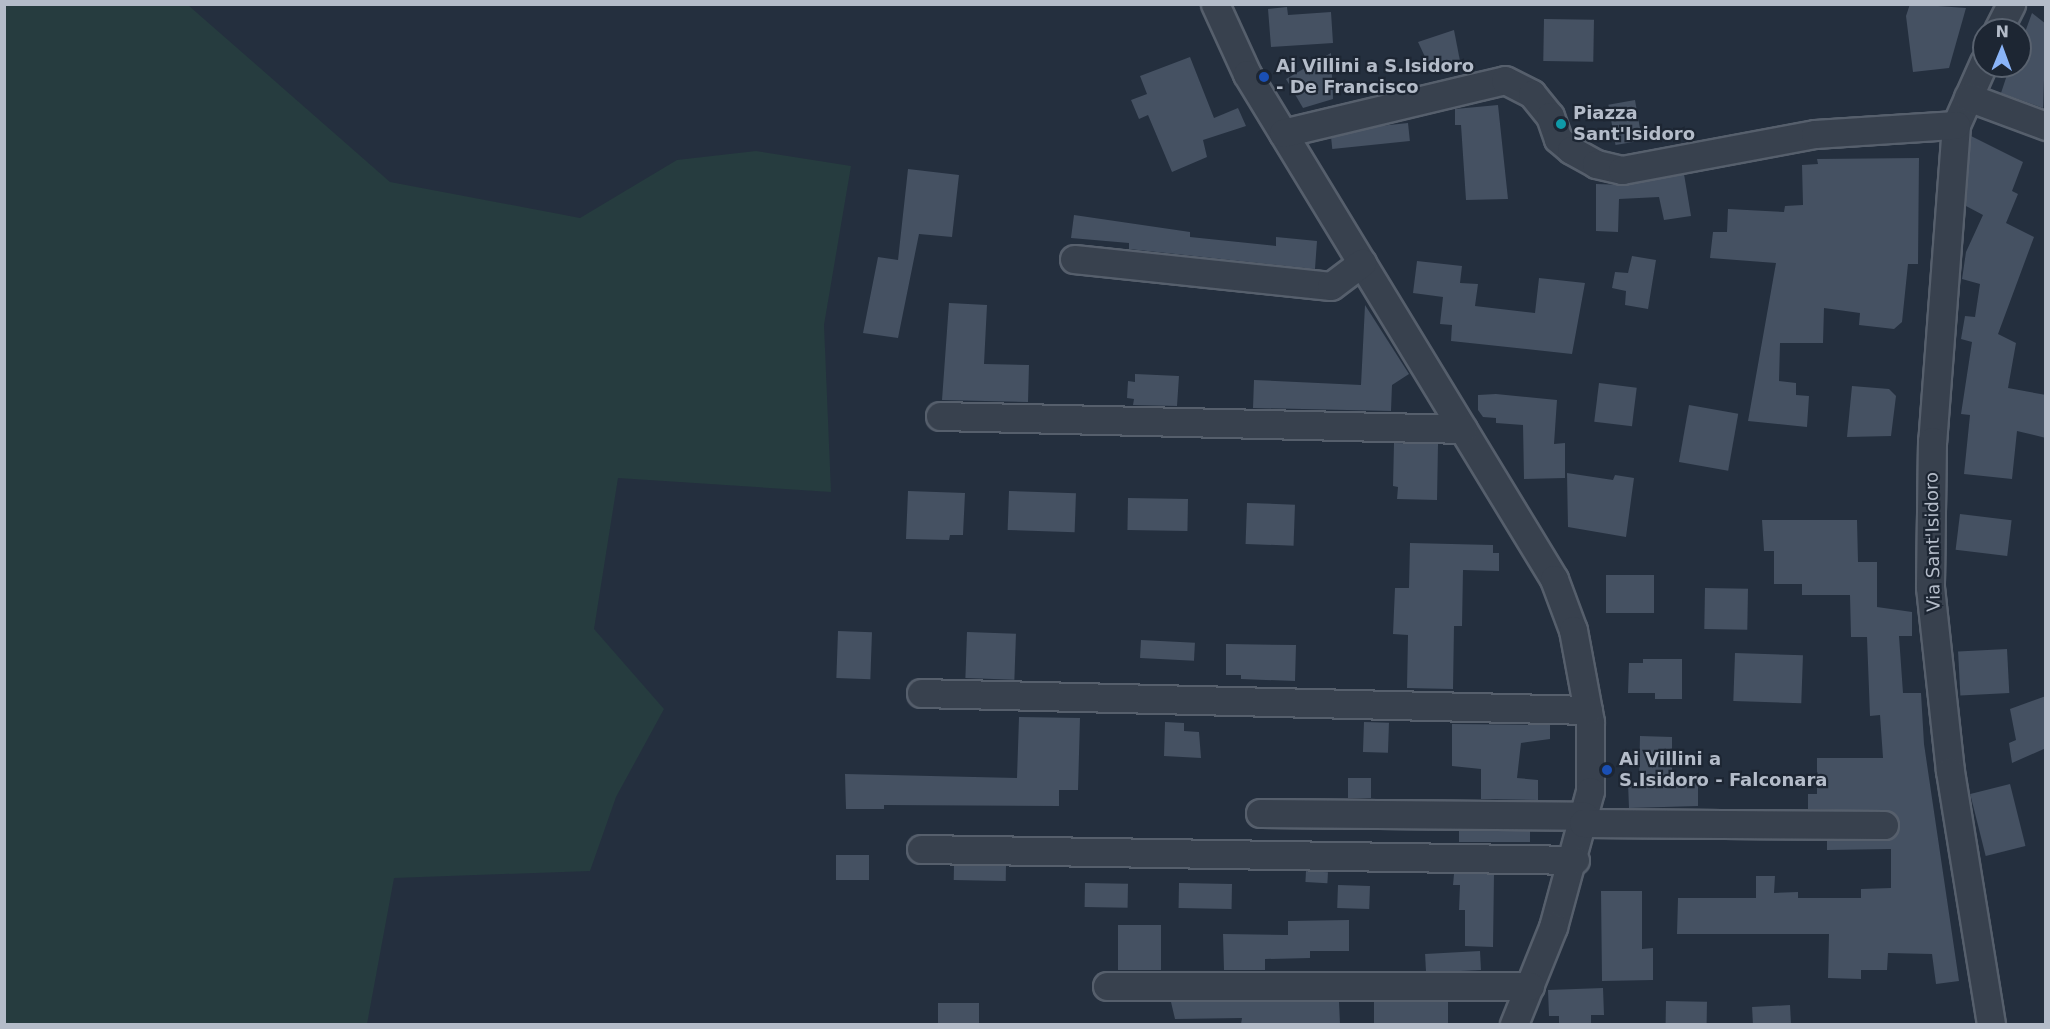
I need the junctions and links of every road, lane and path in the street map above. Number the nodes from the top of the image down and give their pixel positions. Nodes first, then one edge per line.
1 (1215, 4) edge
2 (2011, 4) edge
3 (2004, 18) edge
4 (1977, 78) edge
5 (1968, 97) junction
6 (1956, 125) junction
7 (2046, 126) edge
8 (1283, 133) junction
9 (1074, 259) dead end
10 (1362, 263) junction
11 (940, 416) dead end
12 (1463, 429) junction
13 (921, 693) dead end
14 (1588, 710) junction
15 (1260, 813) dead end
16 (1584, 820) junction
17 (1884, 825) dead end
18 (921, 849) dead end
19 (1575, 860) junction
20 (1107, 986) dead end
21 (1530, 986) junction
22 (1514, 1024) edge
23 (1990, 1024) edge

1 - 8 street
2 - 3 street
4 - 5 street, Via Sant'Isidoro
5 - 6 street, Via Sant'Isidoro
5 - 7 street
6 - 8 street
6 - 23 street, Via Sant'Isidoro
8 - 10 street
9 - 10 street
10 - 12 street
11 - 12 street
12 - 14 street
13 - 14 street
14 - 16 street
15 - 16 street
16 - 17 street
16 - 19 street
18 - 19 street
19 - 21 street
20 - 21 street
21 - 22 street

